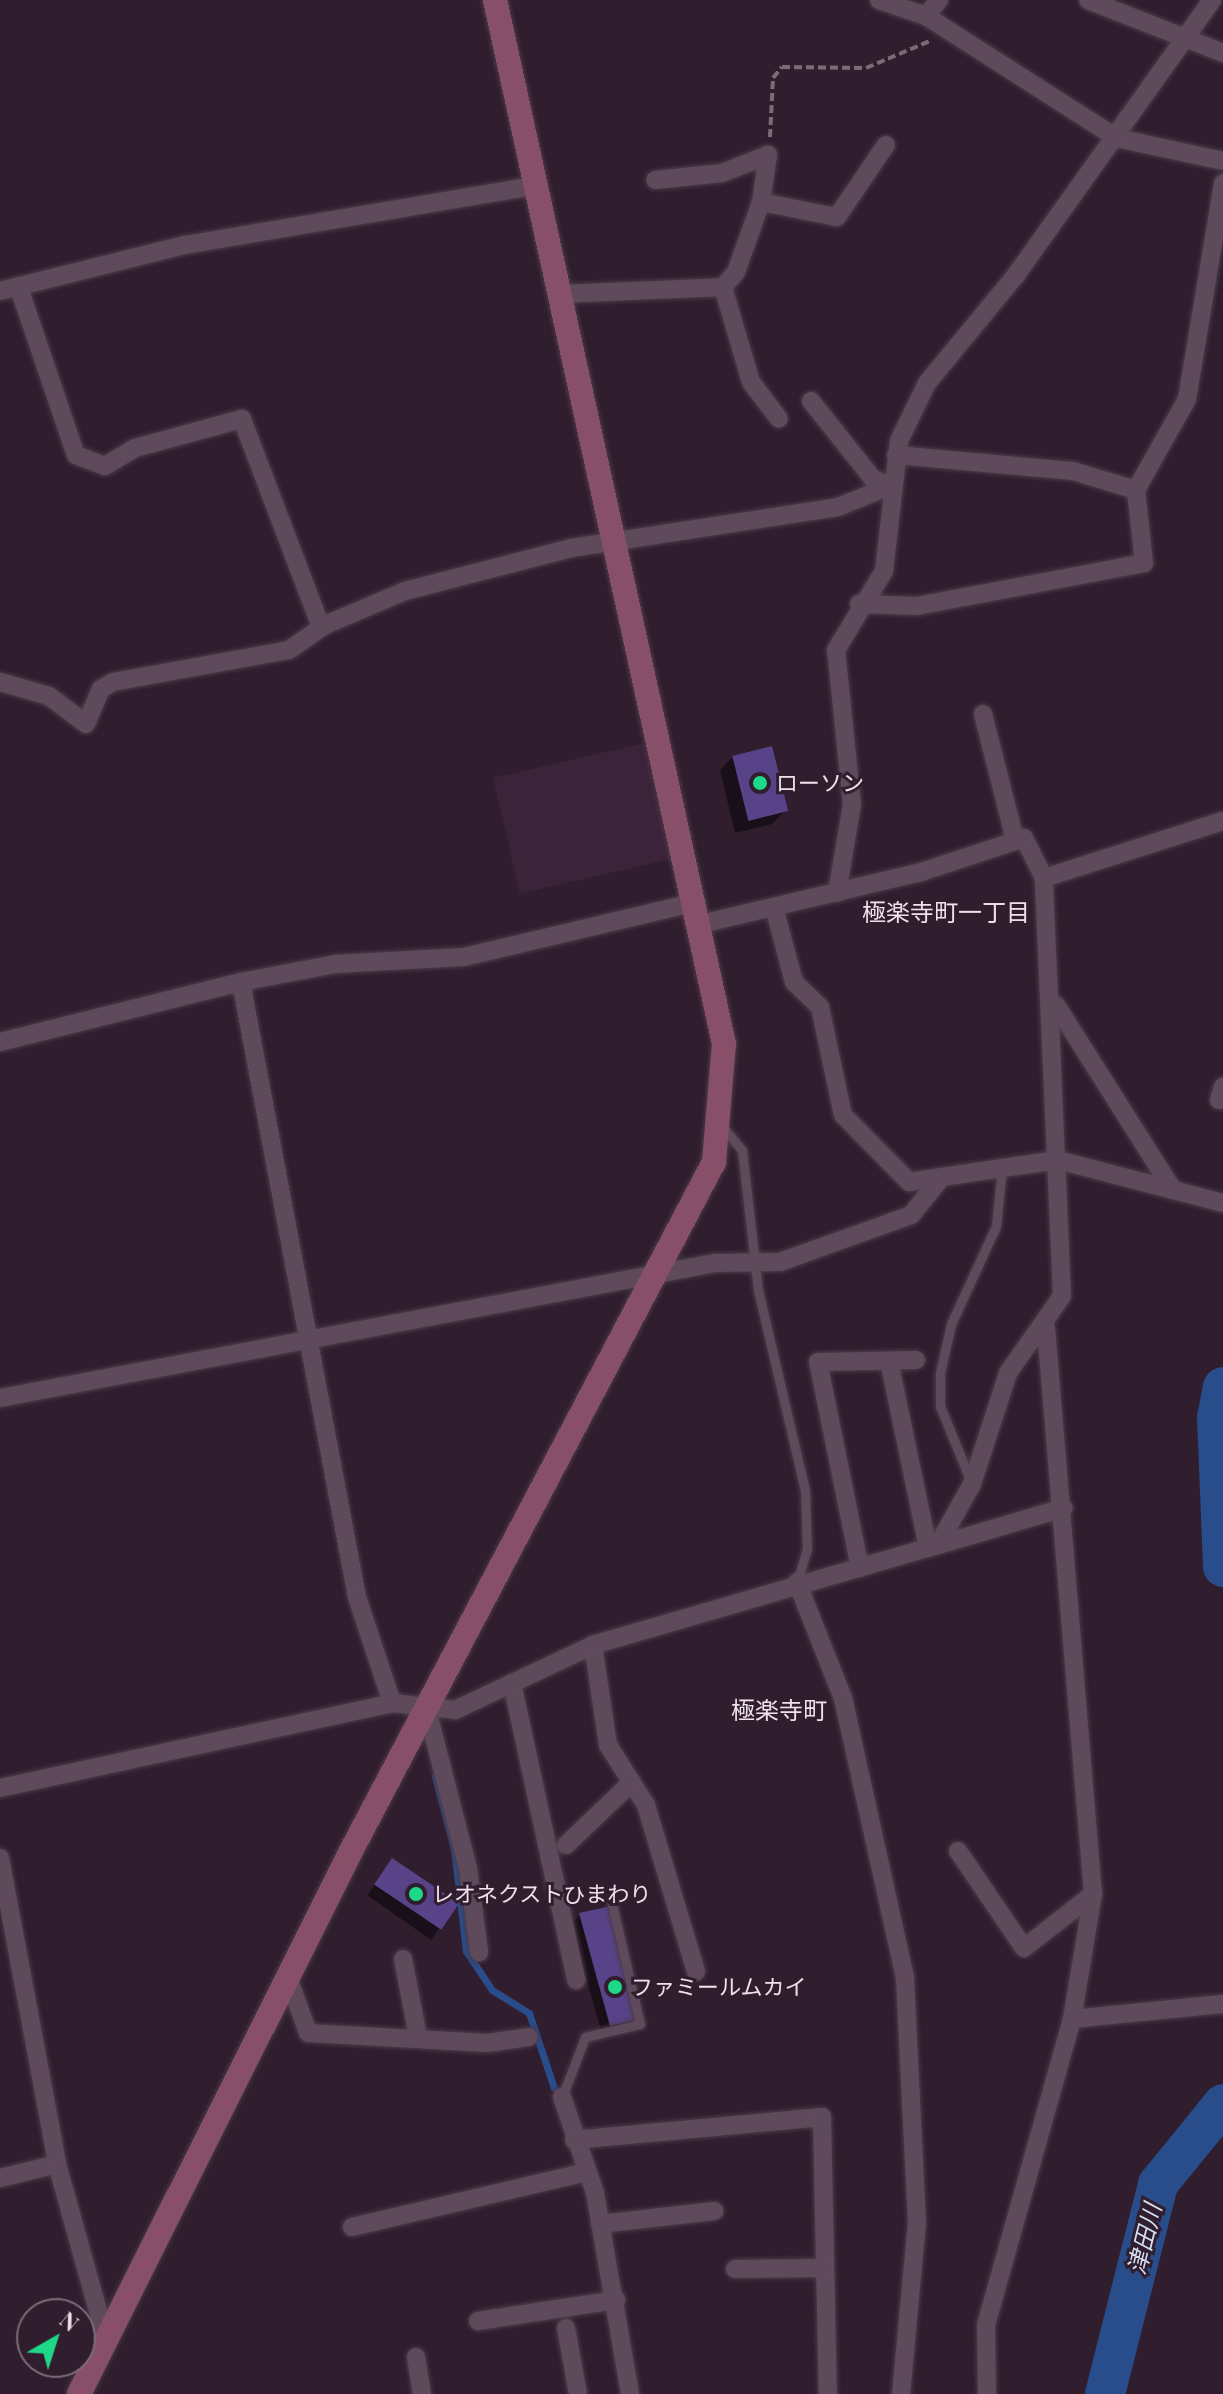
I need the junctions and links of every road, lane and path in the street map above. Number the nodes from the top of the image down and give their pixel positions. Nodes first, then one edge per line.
1 (495, 0) edge
2 (879, 0) edge
3 (939, 0) edge
4 (1088, 0) edge
5 (1212, 0) edge
6 (926, 16) junction
7 (944, 29) junction
8 (1188, 39) junction
9 (1223, 53) edge
10 (1117, 138) junction
11 (886, 145) dead end
12 (768, 155) junction
13 (1223, 161) edge
14 (655, 180) dead end
15 (1223, 183) edge
16 (534, 186) junction
17 (761, 202) junction
18 (723, 287) junction
19 (19, 288) junction
20 (0, 291) edge
21 (559, 294) junction
22 (811, 401) dead end
23 (779, 419) dead end
24 (896, 455) junction
25 (890, 486) junction
26 (1136, 490) junction
27 (616, 544) junction
28 (859, 604) junction
29 (321, 627) junction
30 (0, 682) edge
31 (983, 714) dead end
32 (1223, 821) edge
33 (1015, 840) junction
34 (1044, 878) junction
35 (837, 893) junction
36 (774, 907) junction
37 (699, 913) junction
38 (241, 982) junction
39 (1055, 1003) junction
40 (0, 1042) edge
41 (720, 1124) junction
42 (1058, 1160) junction
43 (1002, 1168) junction
44 (942, 1177) junction
45 (1173, 1190) junction
46 (1222, 1202) edge
47 (757, 1265) junction
48 (658, 1278) junction
49 (1046, 1328) junction
50 (308, 1341) junction
51 (916, 1360) dead end
52 (889, 1361) junction
53 (0, 1398) edge
54 (972, 1484) junction
55 (1064, 1508) junction
56 (933, 1546) junction
57 (860, 1568) junction
58 (797, 1582) junction
59 (593, 1645) junction
60 (512, 1683) junction
61 (392, 1703) junction
62 (427, 1710) junction
63 (632, 1782) junction
64 (0, 1788) edge
65 (566, 1845) dead end
66 (958, 1851) dead end
67 (0, 1858) edge
68 (1093, 1894) junction
69 (611, 1899) dead end
70 (479, 1952) dead end
71 (403, 1959) dead end
72 (696, 1972) dead end
73 (288, 1977) junction
74 (576, 1980) dead end
75 (1223, 2004) edge
76 (1072, 2019) junction
77 (483, 2024) dead end
78 (418, 2037) junction
79 (529, 2037) dead end
80 (487, 2043) junction
81 (562, 2097) joint
82 (574, 2140) junction
83 (57, 2164) junction
84 (586, 2172) junction
85 (0, 2178) edge
86 (714, 2211) dead end
87 (600, 2224) junction
88 (352, 2227) dead end
89 (825, 2268) junction
90 (735, 2269) dead end
91 (616, 2300) junction
92 (478, 2321) dead end
93 (566, 2328) dead end
94 (106, 2340) junction
95 (416, 2357) dead end
96 (80, 2394) edge
97 (422, 2394) edge
98 (578, 2394) edge
99 (630, 2394) edge
100 (828, 2394) edge
101 (901, 2394) edge
102 (987, 2394) edge

1 - 16 street
2 - 6 street
3 - 6 street
4 - 8 street
5 - 8 street
6 - 7 street
7 - 10 street
7 - 12 path
8 - 9 street
8 - 10 street
10 - 13 street
10 - 24 street
11 - 17 street
12 - 14 street
12 - 17 street
15 - 26 street
16 - 19 street
16 - 21 street
17 - 18 street
18 - 21 street
18 - 23 street
19 - 20 street
19 - 29 street
21 - 27 street
22 - 25 street
24 - 25 street
24 - 26 street
25 - 27 street
25 - 28 street
26 - 28 street
27 - 29 street
27 - 37 street
28 - 35 street
29 - 30 street
31 - 33 street
32 - 34 street
33 - 34 street
33 - 35 street
34 - 39 street
35 - 36 street
36 - 37 street
36 - 44 street
37 - 38 street
37 - 41 street
38 - 40 street
38 - 50 street
39 - 42 street
39 - 45 street
41 - 47 lane
41 - 48 street
42 - 43 street
42 - 45 street
42 - 49 street
43 - 44 street
43 - 54 lane
44 - 47 street
45 - 46 street
47 - 48 street
47 - 58 lane
48 - 50 street
48 - 62 street
49 - 54 street
49 - 55 street
50 - 53 street
50 - 61 street
51 - 52 street
52 - 56 street
52 - 57 street
54 - 56 street
55 - 56 street
55 - 68 street
56 - 57 street
57 - 58 street
58 - 59 street
58 - 101 street
59 - 60 street
59 - 63 street
60 - 62 street
60 - 74 street
61 - 62 street
61 - 64 street
62 - 70 street
62 - 73 street
63 - 65 street
63 - 72 street
66 - 68 street
67 - 83 street
68 - 76 street
69 - 81 lane
71 - 78 street
73 - 78 street
73 - 94 street
75 - 76 street
76 - 102 street
77 - 80 street
78 - 80 street
79 - 80 street
81 - 82 street
82 - 84 street
82 - 89 street
83 - 85 street
83 - 94 street
84 - 87 street
84 - 88 street
86 - 87 street
87 - 91 street
89 - 90 street
89 - 100 street
91 - 92 street
91 - 99 street
93 - 98 street
94 - 96 street
95 - 97 street

